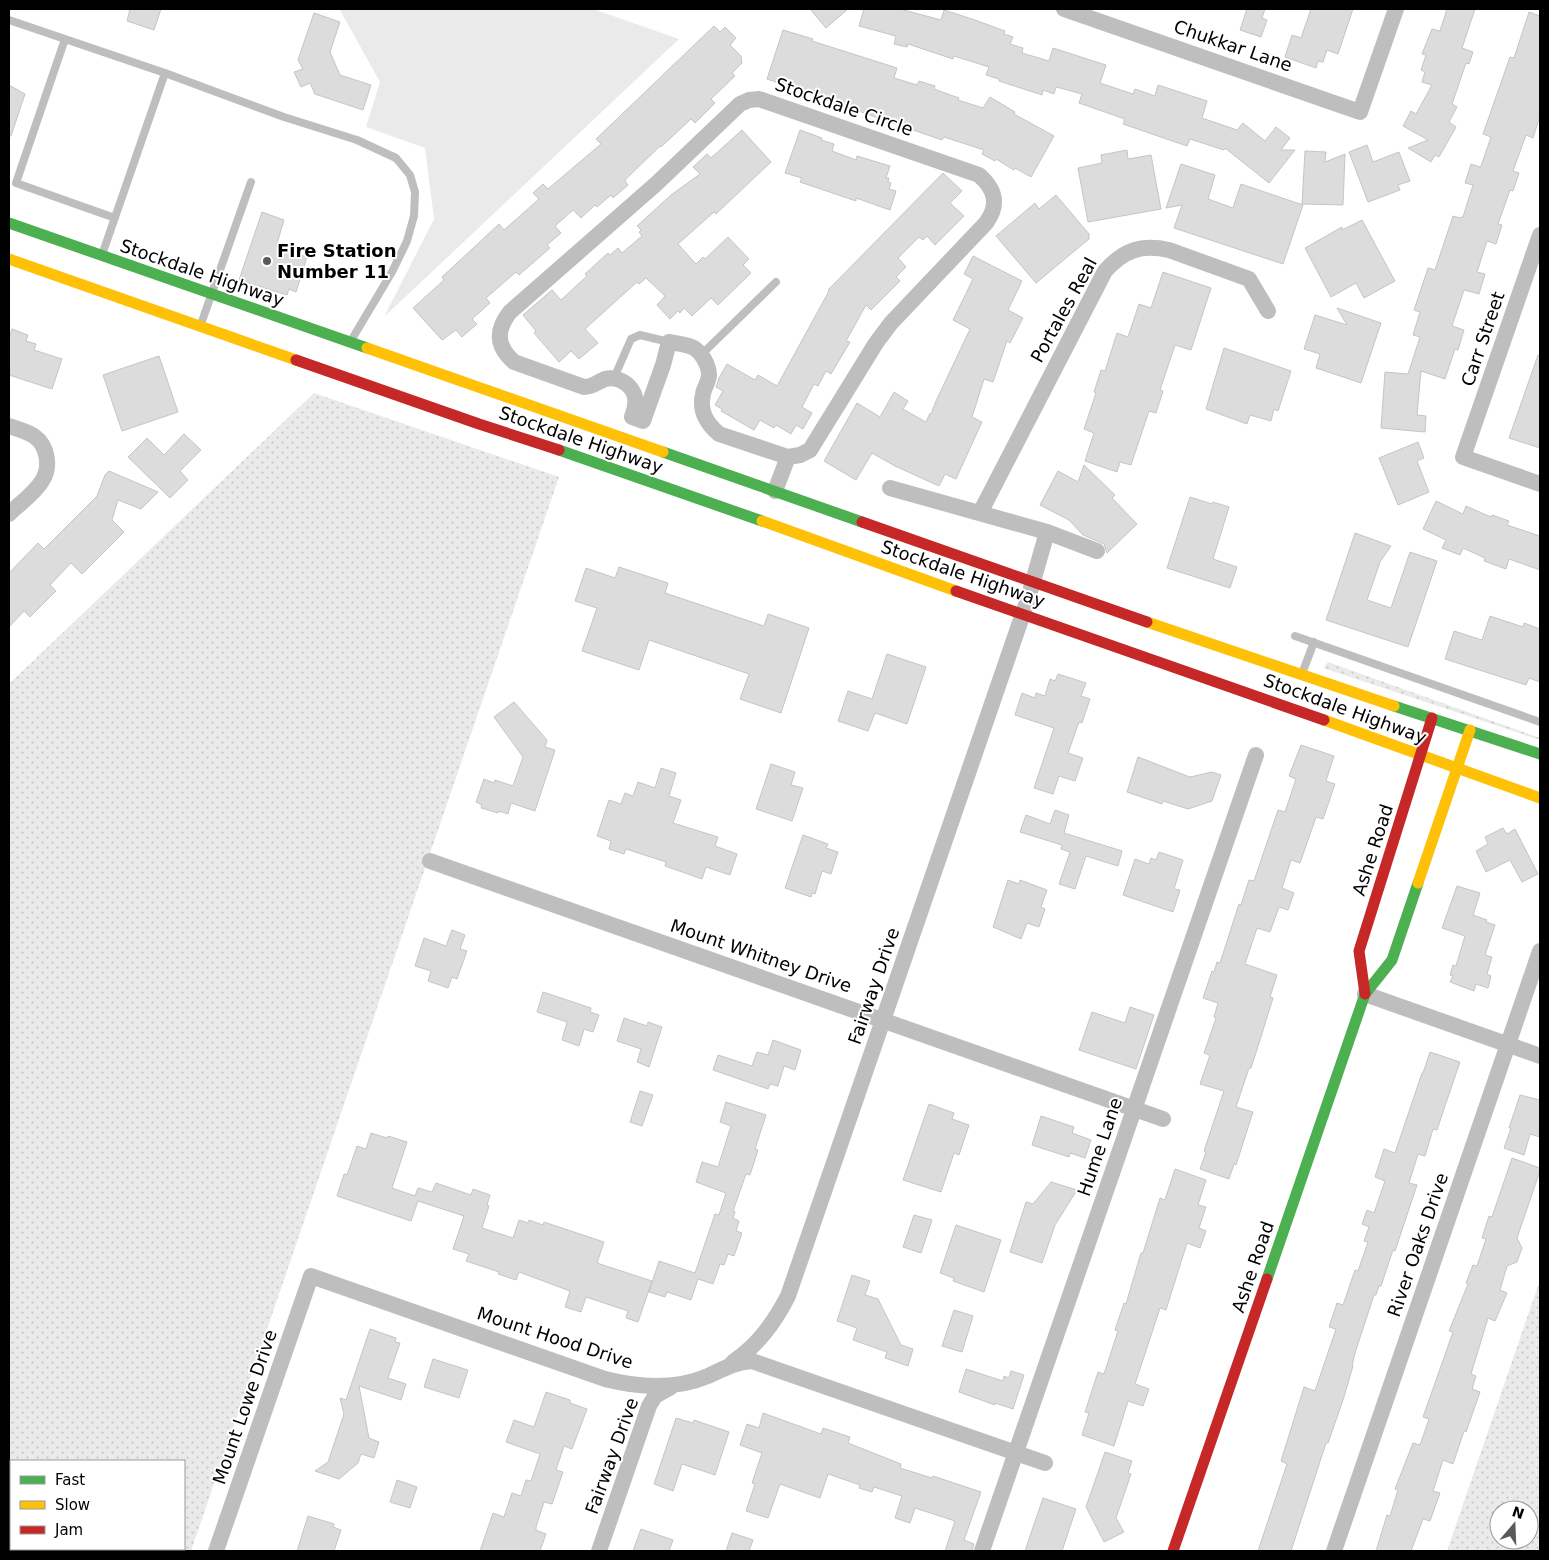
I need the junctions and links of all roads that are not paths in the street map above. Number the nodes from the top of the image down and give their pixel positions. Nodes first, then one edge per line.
1 (1064, 9) edge
2 (1396, 9) edge
3 (9, 20) edge
4 (65, 39) junction
5 (164, 73) junction
6 (252, 182) dead end
7 (115, 218) junction
8 (9, 224) edge
9 (1540, 235) edge
10 (102, 256) junction
11 (9, 260) edge
12 (776, 282) dead end
13 (211, 294) junction
14 (1268, 311) dead end
15 (200, 326) junction
16 (669, 342) junction
17 (350, 343) junction
18 (702, 354) junction
19 (441, 375) junction
20 (423, 378) dead end
21 (614, 378) junction
22 (638, 419) junction
23 (9, 426) edge
24 (629, 441) junction
25 (788, 457) junction
26 (1540, 484) edge
27 (890, 488) dead end
28 (775, 491) junction
29 (980, 513) junction
30 (9, 514) edge
31 (1047, 532) junction
32 (1097, 551) dead end
33 (1033, 582) junction
34 (1025, 606) junction
35 (1294, 636) dead end
36 (1314, 642) junction
37 (1301, 676) junction
38 (1432, 718) junction
39 (1540, 722) edge
40 (1470, 730) junction
41 (1540, 754) edge
42 (1256, 755) dead end
43 (1421, 755) junction
44 (1458, 768) junction
45 (1540, 798) edge
46 (430, 861) dead end
47 (1540, 951) edge
48 (1365, 994) junction
49 (884, 1020) junction
50 (1508, 1045) junction
51 (1540, 1056) edge
52 (1135, 1108) junction
53 (1163, 1119) dead end
54 (311, 1276) joint
55 (727, 1366) junction
56 (676, 1385) junction
57 (1016, 1453) junction
58 (1045, 1463) dead end
59 (216, 1551) edge
60 (599, 1551) edge
61 (982, 1551) edge
62 (1173, 1551) edge
63 (1334, 1551) edge

1 - 2 street, Chukkar Lane
3 - 4 lane
4 - 5 lane
4 - 7 lane
5 - 7 lane
5 - 17 lane
6 - 13 lane
7 - 10 lane
8 - 10 main road, Stockdale Highway
9 - 26 street, Carr Street
10 - 13 main road, Stockdale Highway
11 - 15 main road, Stockdale Highway
12 - 18 lane
13 - 15 lane
13 - 17 main road, Stockdale Highway
14 - 29 street, Portales Real
15 - 34 main road, Stockdale Highway
16 - 18 street
16 - 21 lane
16 - 22 street
17 - 19 main road, Stockdale Highway
18 - 25 street
19 - 20 main road, Stockdale Highway
19 - 24 main road, Stockdale Highway
21 - 22 street
21 - 25 street, Stockdale Circle
22 - 24 street
23 - 30 street
24 - 28 main road, Stockdale Highway
25 - 28 street
27 - 29 street
28 - 33 main road, Stockdale Highway
29 - 31 street
31 - 32 street
31 - 33 street, Fairway Drive
33 - 34 street, Fairway Drive
33 - 37 main road, Stockdale Highway
34 - 43 main road, Stockdale Highway
34 - 49 street, Fairway Drive
35 - 36 lane
36 - 37 lane
36 - 39 lane
37 - 38 main road, Stockdale Highway
38 - 40 main road, Stockdale Highway
38 - 43 main road, Ashe Road
40 - 41 main road, Stockdale Highway
40 - 44 main road, Ashe Road
42 - 52 street, Hume Lane
43 - 44 main road, Stockdale Highway
43 - 48 main road, Ashe Road
44 - 45 main road, Stockdale Highway
44 - 48 main road, Ashe Road
46 - 49 street, Mount Whitney Drive
47 - 50 street, River Oaks Drive
48 - 50 street
48 - 62 main road, Ashe Road
49 - 52 street, Mount Whitney Drive
49 - 55 street, Fairway Drive
50 - 51 street
50 - 63 street, River Oaks Drive
52 - 53 street, Mount Whitney Drive
52 - 57 street, Hume Lane
54 - 56 street, Mount Hood Drive
54 - 59 street, Mount Lowe Drive
55 - 56 street, Mount Hood Drive
55 - 57 street, Mount Hood Drive
56 - 60 street, Fairway Drive
57 - 58 street, Mount Hood Drive
57 - 61 street, Hume Lane

